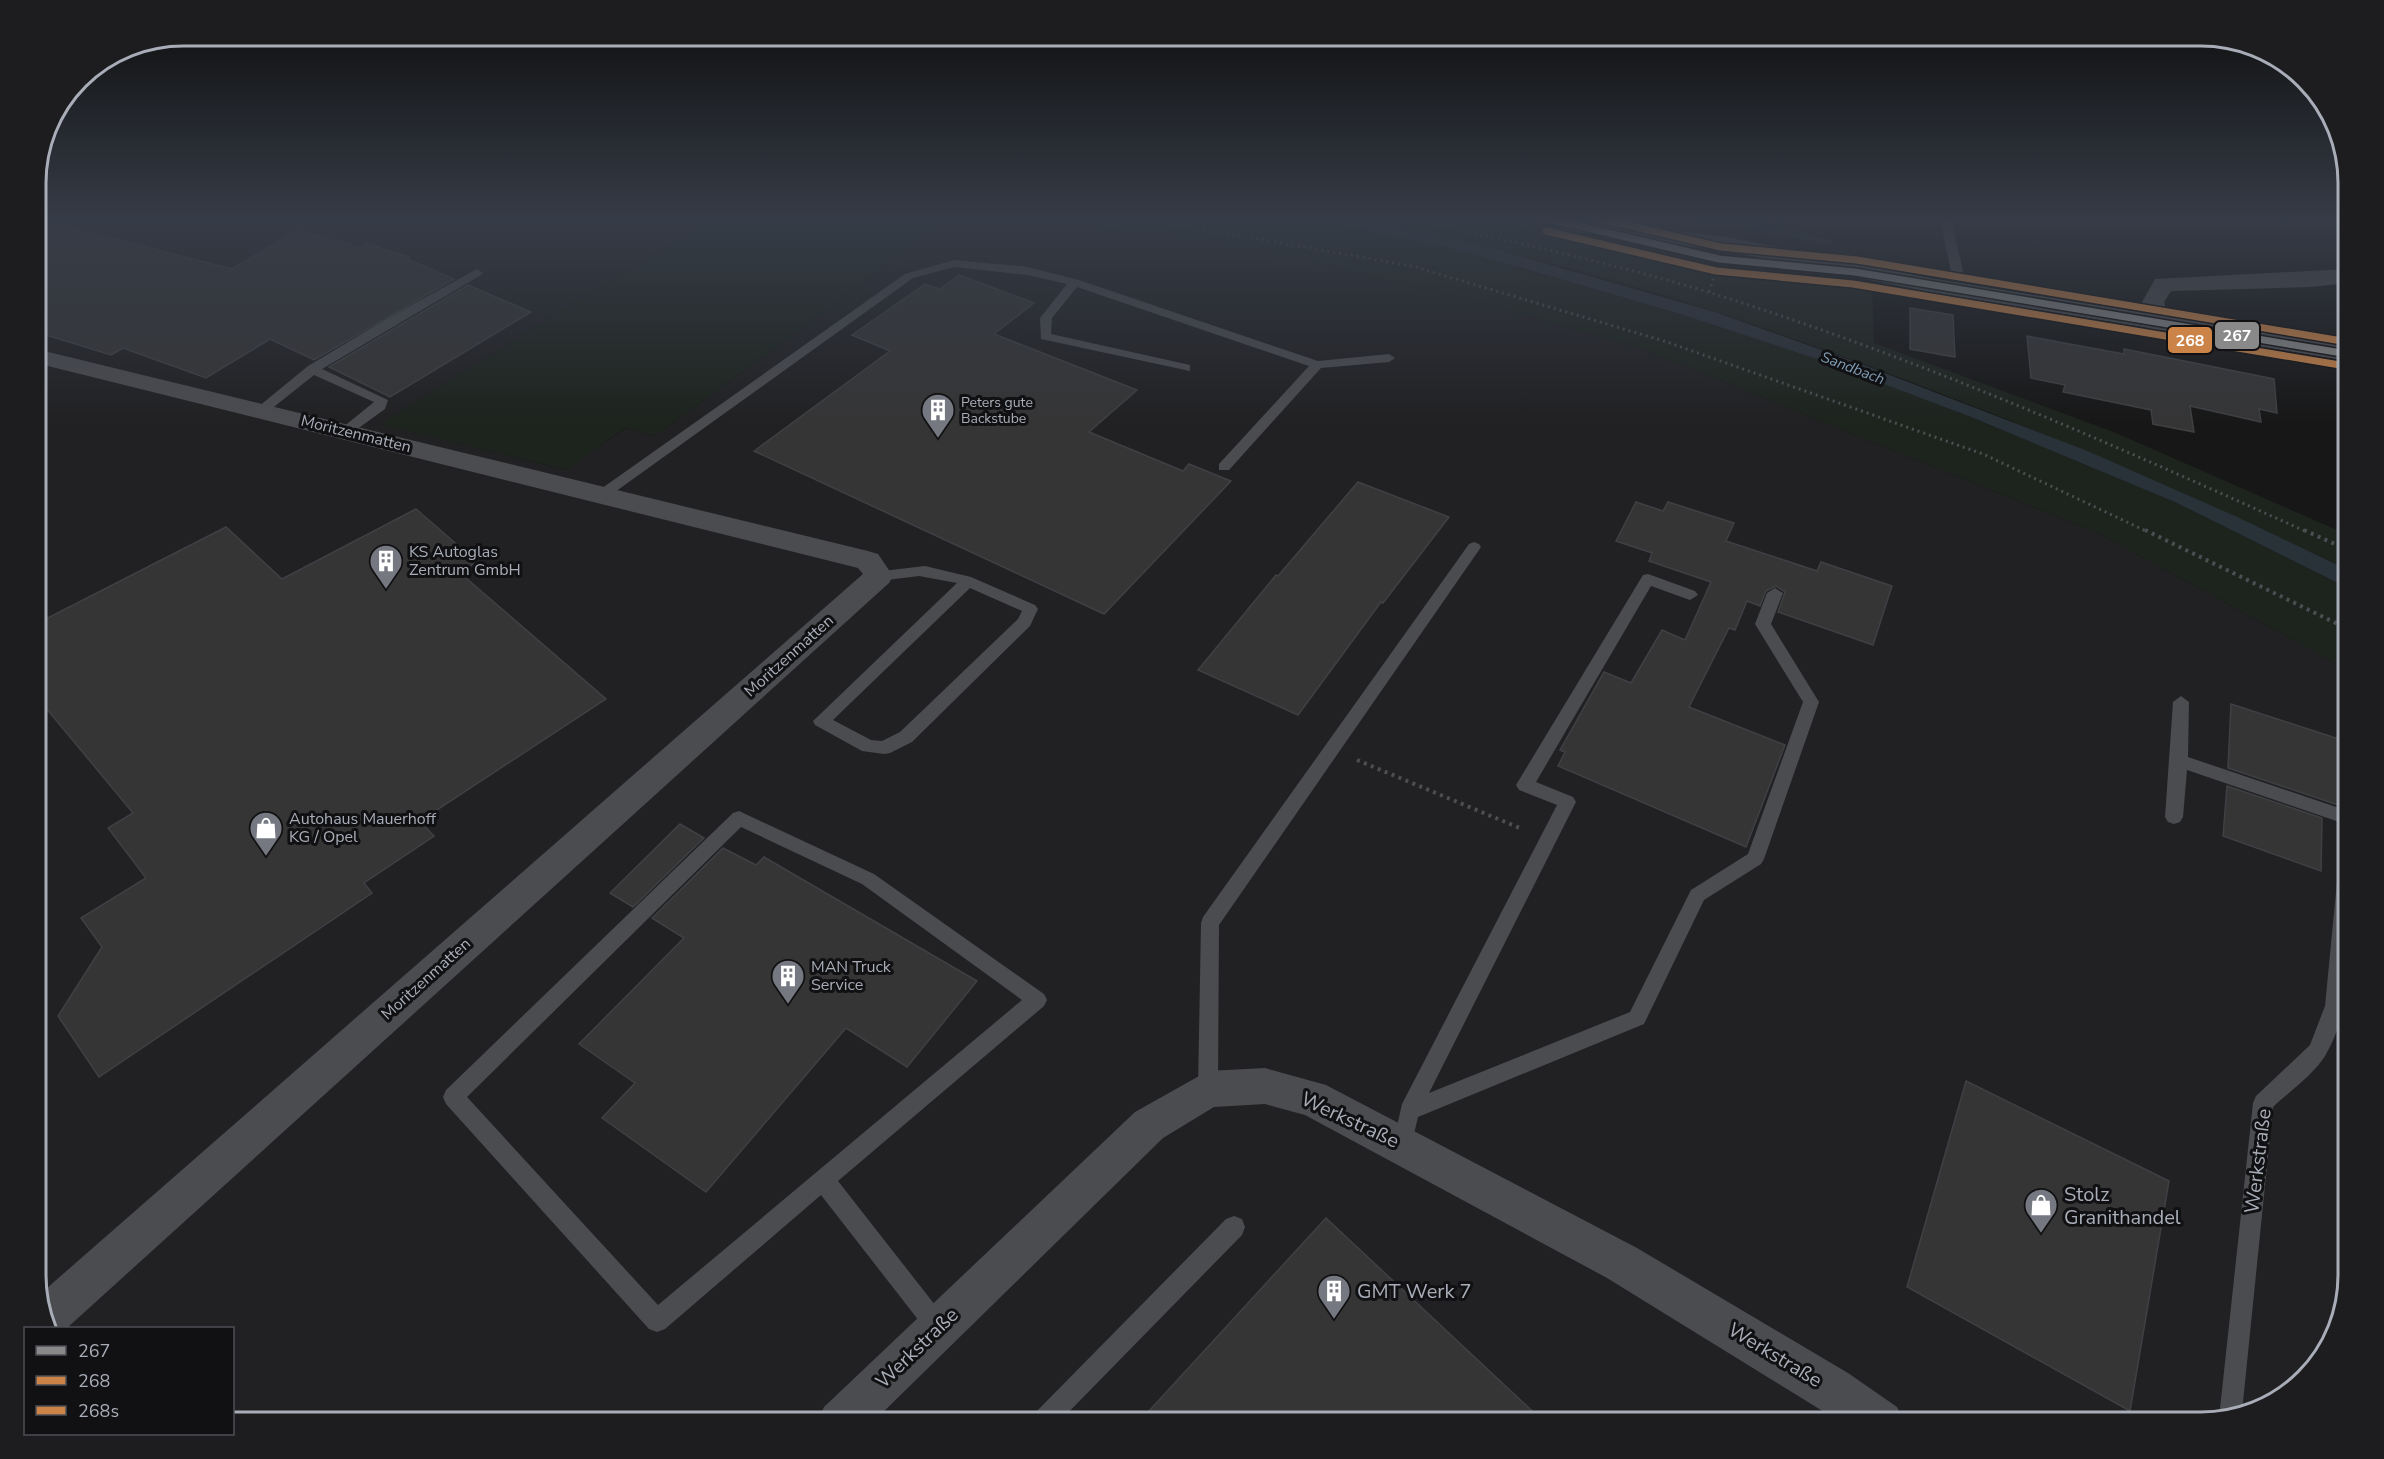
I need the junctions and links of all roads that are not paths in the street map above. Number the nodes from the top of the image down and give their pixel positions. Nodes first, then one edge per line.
1 (453, 287) edge
2 (894, 287) edge
3 (1071, 287) edge
4 (1090, 287) edge
5 (1941, 287) edge
6 (2161, 287) edge
7 (2158, 325) junction
8 (2337, 352) edge
9 (1389, 358) dead end
10 (47, 359) edge
11 (1317, 365) junction
12 (1186, 368) dead end
13 (312, 369) junction
14 (260, 411) junction
15 (344, 432) junction
16 (1224, 467) dead end
17 (603, 495) junction
18 (1474, 547) dead end
19 (879, 576) junction
20 (967, 582) junction
21 (1775, 593) dead end
22 (1690, 595) dead end
23 (2181, 702) dead end
24 (2178, 761) junction
25 (2338, 815) edge
26 (2174, 817) dead end
27 (2338, 976) edge
28 (1208, 1089) junction
29 (1406, 1128) junction
30 (823, 1180) junction
31 (1234, 1227) dead end
32 (52, 1313) edge
33 (938, 1328) junction
34 (2231, 1409) edge
35 (851, 1412) edge
36 (1052, 1412) edge
37 (1852, 1412) edge

1 - 13 lane
2 - 17 lane
3 - 12 lane
4 - 11 lane
5 - 7 street
6 - 7 street
7 - 8 street
9 - 11 lane
10 - 14 street, Moritzenmatten
11 - 16 lane
13 - 14 lane
13 - 15 lane
14 - 15 street, Moritzenmatten
15 - 17 street, Moritzenmatten
17 - 19 street, Moritzenmatten
18 - 28 lane
19 - 20 lane
19 - 32 street, Moritzenmatten
20 - 20 lane
21 - 29 lane
22 - 29 lane
23 - 24 lane
24 - 25 lane
24 - 26 lane
27 - 34 lane, Werkstraße
28 - 29 street, Werkstraße
28 - 33 street, Werkstraße
29 - 37 street, Werkstraße
30 - 30 lane
30 - 33 lane
31 - 36 lane
33 - 35 street, Werkstraße

